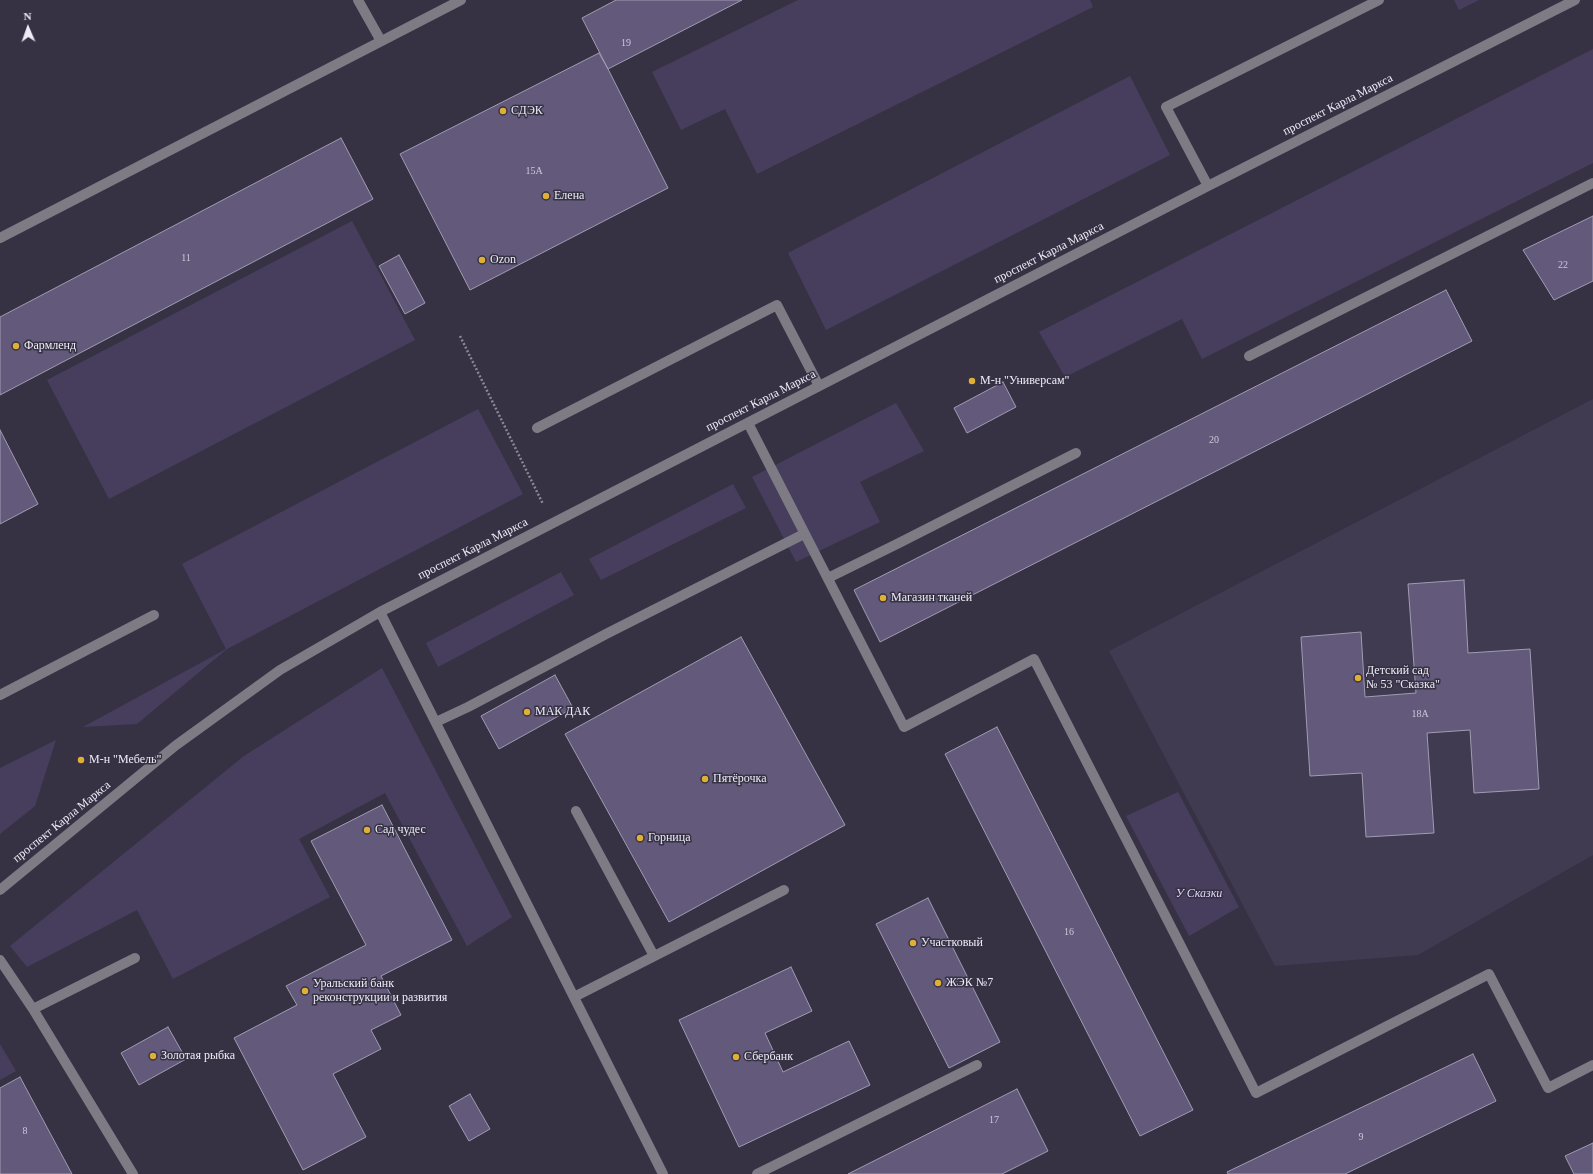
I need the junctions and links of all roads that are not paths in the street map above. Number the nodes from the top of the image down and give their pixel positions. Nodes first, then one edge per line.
1 (358, 0) edge
2 (461, 0) edge
3 (1379, 0) edge
4 (1575, 0) edge
5 (381, 42) junction
6 (1593, 183) edge
7 (1208, 186) junction
8 (0, 238) edge
9 (1248, 356) dead end
10 (819, 386) junction
11 (748, 423) junction
12 (537, 428) dead end
13 (1076, 453) dead end
14 (804, 534) junction
15 (828, 578) junction
16 (380, 612) junction
17 (154, 615) dead end
18 (0, 695) edge
19 (436, 722) junction
20 (576, 811) dead end
21 (0, 890) edge
22 (784, 890) dead end
23 (654, 956) junction
24 (134, 958) dead end
25 (0, 960) edge
26 (574, 997) junction
27 (33, 1009) junction
28 (977, 1065) dead end
29 (1593, 1065) edge
30 (133, 1174) edge
31 (663, 1174) edge
32 (757, 1174) edge

1 - 5 street
2 - 5 street
3 - 7 street
4 - 7 street, проспект Карла Маркса
5 - 8 street
6 - 9 street
7 - 10 street, проспект Карла Маркса
10 - 11 street, проспект Карла Маркса
10 - 12 street
11 - 14 street
11 - 16 street, проспект Карла Маркса
13 - 15 street
14 - 15 street
14 - 19 street
15 - 29 street
16 - 19 street
16 - 21 street, проспект Карла Маркса
17 - 18 street
19 - 26 street
20 - 23 street
22 - 23 street
23 - 26 street
24 - 27 street
25 - 27 street
26 - 31 street
27 - 30 street
28 - 32 street

